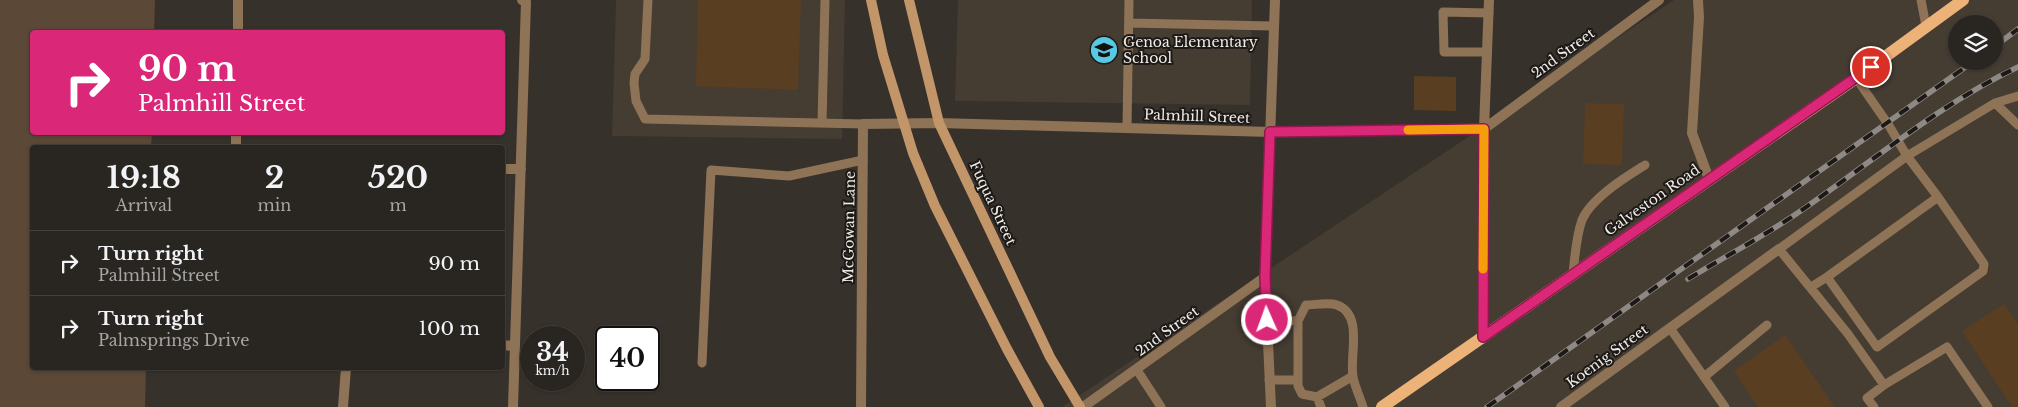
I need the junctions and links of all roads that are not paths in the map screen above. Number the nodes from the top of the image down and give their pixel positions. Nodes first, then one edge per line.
1 (238, 0) edge
2 (648, 0) edge
3 (825, 0) edge
4 (871, 0) edge
5 (909, 0) edge
6 (1129, 0) edge
7 (1274, 0) edge
8 (1489, 0) edge
9 (1659, 0) edge
10 (1698, 0) edge
11 (1921, 0) edge
12 (1963, 0) edge
13 (524, 1) edge
14 (1489, 12) junction
15 (1128, 23) junction
16 (1274, 26) junction
17 (1926, 26) junction
18 (238, 30) edge
19 (1487, 52) junction
20 (1856, 78) junction
21 (2018, 96) edge
22 (1995, 103) junction
23 (822, 123) junction
24 (940, 123) junction
25 (863, 124) junction
26 (904, 124) junction
27 (2018, 125) edge
28 (1126, 128) junction
29 (1484, 129) junction
30 (1270, 132) junction
31 (1907, 156) junction
32 (863, 160) junction
33 (1645, 165) dead end
34 (505, 169) edge
35 (520, 169) junction
36 (1709, 179) junction
37 (1938, 196) junction
38 (1779, 249) junction
39 (1573, 273) junction
40 (1265, 277) junction
41 (1827, 277) junction
42 (1811, 287) junction
43 (1267, 320) junction
44 (1298, 321) junction
45 (1767, 325) dead end
46 (1670, 328) junction
47 (1483, 337) junction
48 (505, 345) edge
49 (514, 346) junction
50 (702, 363) dead end
51 (346, 370) edge
52 (1137, 370) junction
53 (1353, 376) junction
54 (1704, 377) junction
55 (1270, 380) junction
56 (1298, 380) junction
57 (1884, 385) junction
58 (1317, 397) junction
59 (1566, 405) edge
60 (342, 407) edge
61 (512, 407) edge
62 (861, 407) edge
63 (1039, 407) edge
64 (1082, 407) edge
65 (1160, 407) edge
66 (1271, 407) edge
67 (1322, 407) edge
68 (1363, 407) edge
69 (1382, 407) edge
70 (1725, 407) edge
71 (1874, 407) edge
72 (1988, 407) edge

1 - 18 street
2 - 23 lane
3 - 23 lane
4 - 26 main road
5 - 24 main road, Fuqua Street
6 - 15 lane
7 - 16 street
8 - 14 street
9 - 29 street, 2nd Street
10 - 36 street
11 - 17 lane
12 - 17 main road, Galveston Road
13 - 35 street
14 - 19 street
14 - 19 lane
15 - 16 lane
15 - 28 lane
16 - 30 street
17 - 20 main road, Galveston Road
19 - 29 street
20 - 31 lane
20 - 36 main road, Galveston Road
21 - 22 lane
22 - 27 lane
22 - 31 lane
23 - 25 lane
24 - 26 street
24 - 28 street, Palmhill Street
24 - 64 main road, Fuqua Street
25 - 26 street
25 - 32 street, McGowan Lane
26 - 63 main road
28 - 30 street, Palmhill Street
29 - 30 street, Palmhill Street
29 - 47 street
30 - 40 street
31 - 37 lane
31 - 38 lane
32 - 50 lane
32 - 62 street, McGowan Lane
33 - 39 lane
34 - 35 street
35 - 49 street
36 - 39 main road, Galveston Road
37 - 41 lane
37 - 41 lane
38 - 42 lane
38 - 46 street, Koenig Street
39 - 47 main road, Galveston Road
40 - 43 street
40 - 52 street, 2nd Street
41 - 42 lane
42 - 57 lane
43 - 44 lane
43 - 55 street
44 - 53 lane
44 - 56 lane
45 - 54 lane
46 - 54 lane
46 - 59 street, Koenig Street
47 - 69 main road, Galveston Road
48 - 49 street
49 - 61 street
51 - 60 street
52 - 64 street, 2nd Street
52 - 65 lane
53 - 58 lane
53 - 68 lane
54 - 70 lane
55 - 56 lane
55 - 66 street
56 - 58 lane
57 - 71 lane
57 - 72 lane
58 - 67 lane

